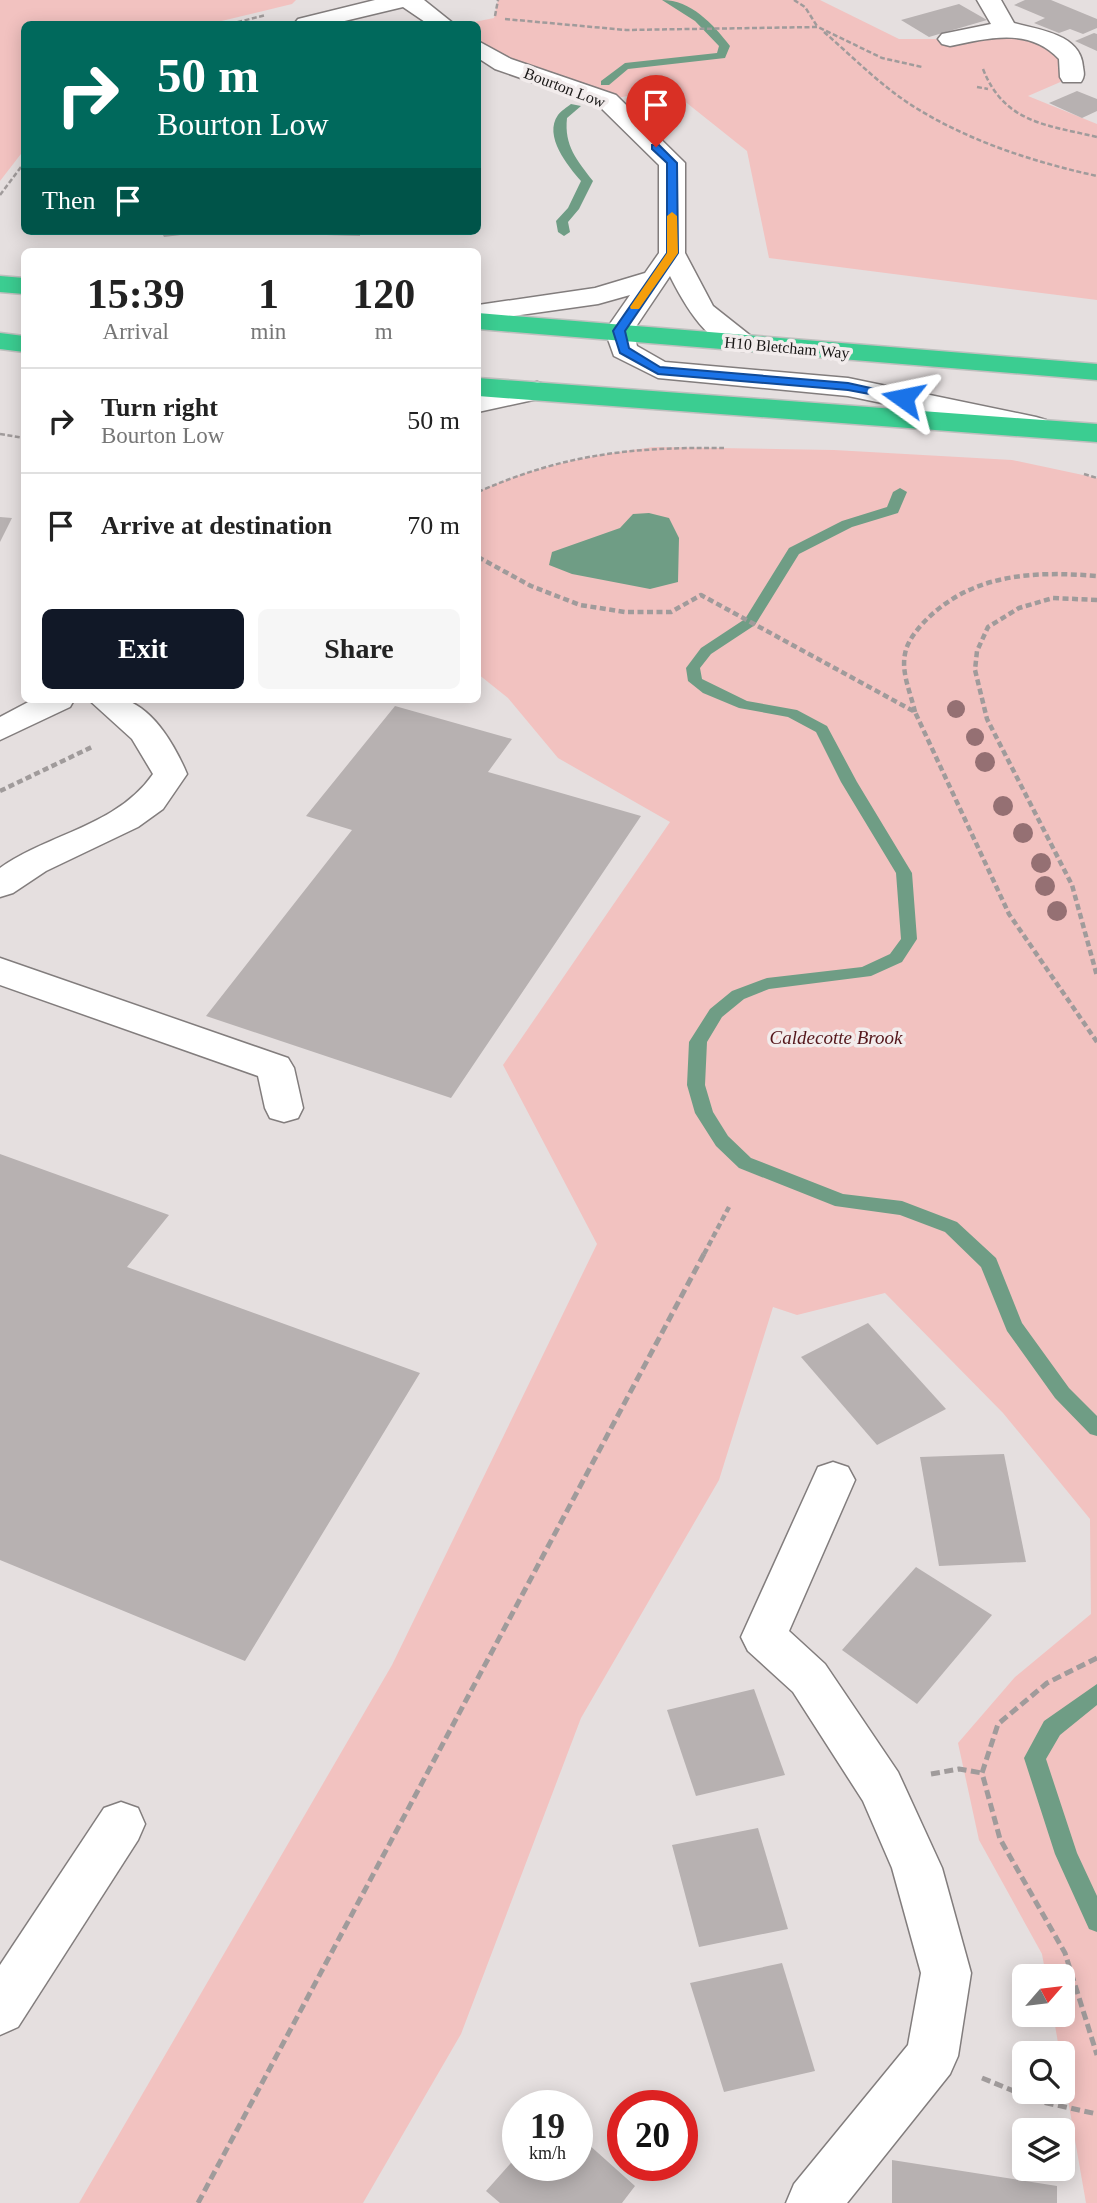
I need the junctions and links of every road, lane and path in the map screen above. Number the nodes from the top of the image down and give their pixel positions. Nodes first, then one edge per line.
1 (403, 0) edge
2 (409, 0) edge
3 (794, 0) edge
4 (989, 0) edge
5 (494, 18) dead end
6 (318, 21) edge
7 (438, 21) edge
8 (818, 27) junction
9 (1005, 28) junction
10 (950, 39) dead end
11 (481, 50) edge
12 (931, 67) dead end
13 (983, 68) dead end
14 (1072, 77) dead end
15 (977, 87) dead end
16 (988, 89) junction
17 (1097, 137) edge
18 (21, 167) edge
19 (1097, 176) edge
20 (0, 195) edge
21 (672, 253) junction
22 (654, 279) junction
23 (481, 313) edge
24 (481, 321) edge
25 (619, 331) junction
26 (0, 341) edge
27 (21, 344) edge
28 (747, 344) junction
29 (1097, 372) edge
30 (481, 387) edge
31 (537, 391) junction
32 (481, 401) edge
33 (1038, 427) junction
34 (1097, 433) edge
35 (0, 434) edge
36 (21, 438) edge
37 (737, 448) dead end
38 (1076, 472) dead end
39 (1097, 478) edge
40 (481, 491) edge
41 (481, 559) edge
42 (1097, 576) edge
43 (1097, 600) edge
44 (52, 703) edge
45 (109, 703) edge
46 (915, 712) junction
47 (135, 722) junction
48 (0, 730) edge
49 (0, 791) edge
50 (0, 885) edge
51 (0, 971) edge
52 (1097, 976) edge
53 (1097, 1042) edge
54 (284, 1108) dead end
55 (729, 1207) dead end
56 (833, 1480) dead end
57 (1097, 1658) edge
58 (121, 1824) dead end
59 (0, 2010) edge
60 (1097, 2055) edge
61 (932, 2056) junction
62 (1097, 2114) edge
63 (198, 2203) edge
64 (813, 2203) edge

1 - 6 street
2 - 7 street
3 - 8 path
4 - 9 street
5 - 8 path
8 - 12 path
8 - 19 path
9 - 10 street
9 - 14 street
11 - 21 street, Bourton Low
13 - 16 path
15 - 16 path
16 - 17 path
18 - 20 path
21 - 22 street
21 - 28 street, Bourton Low
22 - 23 street
22 - 25 street
24 - 25 highway, H10 Bletcham Way
25 - 28 highway, H10 Bletcham Way
25 - 33 street
26 - 27 highway
28 - 29 highway, H10 Bletcham Way
30 - 31 highway
31 - 32 street
31 - 33 highway
33 - 34 highway
35 - 36 path
37 - 40 path
38 - 39 path
41 - 46 path
42 - 46 path
43 - 52 path
44 - 48 street
45 - 47 street
46 - 53 path
47 - 49 path
47 - 50 street
51 - 54 street
55 - 63 path
56 - 61 street
57 - 60 path
58 - 59 street
61 - 62 path
61 - 64 street

